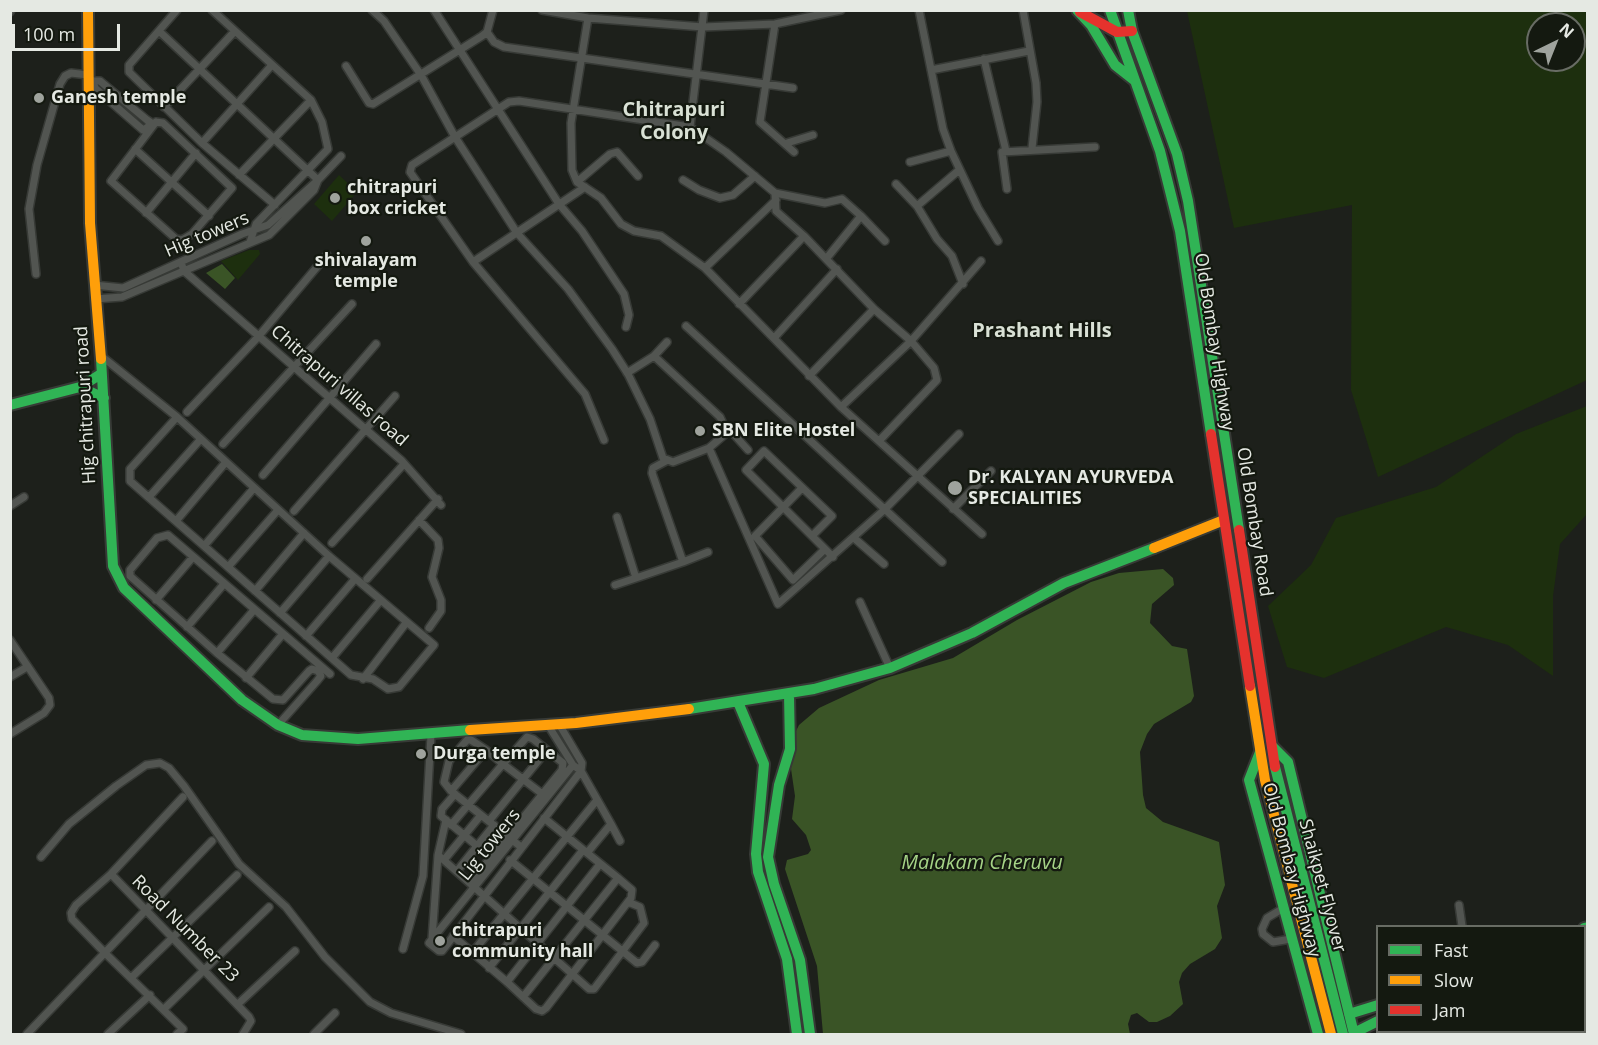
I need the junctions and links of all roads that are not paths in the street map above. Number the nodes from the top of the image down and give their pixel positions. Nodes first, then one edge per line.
1 (88, 10) edge
2 (177, 10) edge
3 (212, 10) edge
4 (372, 10) edge
5 (434, 10) edge
6 (493, 10) edge
7 (542, 10) edge
8 (704, 10) edge
9 (841, 10) edge
10 (919, 10) edge
11 (1023, 10) edge
12 (1077, 10) edge
13 (1128, 11) edge
14 (1105, 13) edge
15 (588, 18) junction
16 (775, 24) junction
17 (703, 27) junction
18 (159, 31) junction
19 (235, 31) junction
20 (1132, 31) junction
21 (487, 32) junction
22 (1117, 32) junction
23 (460, 51) junction
24 (1029, 51) junction
25 (581, 57) junction
26 (984, 59) junction
27 (273, 65) junction
28 (346, 66) dead end
29 (200, 69) junction
30 (931, 70) junction
31 (696, 73) junction
32 (421, 75) junction
33 (91, 78) junction
34 (1134, 80) junction
35 (767, 84) junction
36 (793, 88) dead end
37 (311, 100) junction
38 (237, 104) junction
39 (164, 107) junction
40 (497, 111) junction
41 (572, 111) junction
42 (690, 127) junction
43 (149, 128) junction
44 (813, 135) dead end
45 (455, 137) junction
46 (274, 139) junction
47 (202, 143) junction
48 (787, 143) junction
49 (1095, 147) dead end
50 (1032, 148) junction
51 (135, 149) junction
52 (951, 151) junction
53 (1006, 151) junction
54 (794, 152) dead end
55 (196, 153) junction
56 (341, 156) dead end
57 (910, 162) dead end
58 (308, 170) junction
59 (958, 171) junction
60 (239, 175) junction
61 (638, 176) dead end
62 (755, 176) junction
63 (318, 180) junction
64 (683, 180) dead end
65 (171, 182) junction
66 (577, 182) junction
67 (896, 184) dead end
68 (585, 187) junction
69 (1007, 189) dead end
70 (776, 197) junction
71 (559, 204) junction
72 (275, 205) junction
73 (917, 206) junction
74 (146, 213) junction
75 (209, 216) junction
76 (861, 216) junction
77 (255, 230) junction
78 (517, 233) junction
79 (804, 236) junction
80 (885, 241) dead end
81 (998, 241) dead end
82 (250, 242) junction
83 (327, 255) dead end
84 (826, 259) junction
85 (981, 261) dead end
86 (181, 262) junction
87 (473, 262) junction
88 (705, 268) junction
89 (837, 269) junction
90 (184, 271) junction
91 (36, 274) dead end
92 (963, 284) junction
93 (94, 285) junction
94 (95, 299) junction
95 (352, 304) dead end
96 (739, 304) junction
97 (874, 309) junction
98 (686, 326) dead end
99 (626, 327) dead end
100 (258, 337) junction
101 (775, 338) junction
102 (911, 341) junction
103 (667, 342) dead end
104 (376, 344) dead end
105 (100, 355) junction
106 (654, 356) junction
107 (295, 367) junction
108 (627, 373) junction
109 (101, 374) junction
110 (809, 376) junction
111 (80, 387) junction
112 (395, 396) dead end
113 (104, 398) junction
114 (331, 398) junction
115 (10, 405) edge
116 (841, 407) junction
117 (187, 412) dead end
118 (177, 417) junction
119 (367, 430) junction
120 (730, 430) junction
121 (959, 434) dead end
122 (200, 440) junction
123 (604, 440) dead end
124 (879, 441) junction
125 (223, 444) dead end
126 (709, 448) junction
127 (748, 450) dead end
128 (666, 461) junction
129 (226, 462) junction
130 (404, 464) junction
131 (991, 471) dead end
132 (263, 475) dead end
133 (917, 476) junction
134 (254, 488) junction
135 (802, 488) junction
136 (24, 497) dead end
137 (149, 497) junction
138 (783, 506) junction
139 (10, 507) edge
140 (953, 509) junction
141 (278, 510) junction
142 (884, 510) junction
143 (294, 511) dead end
144 (617, 517) dead end
145 (419, 519) junction
146 (1224, 520) junction
147 (176, 521) junction
148 (304, 533) junction
149 (982, 534) dead end
150 (812, 536) junction
151 (854, 538) junction
152 (332, 543) dead end
153 (204, 546) junction
154 (825, 549) junction
155 (708, 552) dead end
156 (329, 556) junction
157 (193, 557) junction
158 (833, 557) junction
159 (683, 562) junction
160 (942, 562) dead end
161 (885, 564) dead end
162 (228, 567) junction
163 (636, 578) junction
164 (356, 579) junction
165 (367, 579) dead end
166 (224, 584) junction
167 (615, 585) dead end
168 (255, 591) junction
169 (156, 600) junction
170 (380, 600) junction
171 (860, 602) dead end
172 (254, 610) junction
173 (280, 613) junction
174 (406, 623) junction
175 (187, 627) junction
176 (429, 628) dead end
177 (282, 635) junction
178 (306, 636) junction
179 (10, 640) edge
180 (217, 653) junction
181 (332, 658) junction
182 (27, 667) junction
183 (890, 668) junction
184 (330, 674) dead end
185 (10, 677) edge
186 (246, 678) junction
187 (363, 680) junction
188 (789, 694) junction
189 (738, 702) junction
190 (554, 724) junction
191 (278, 725) junction
192 (10, 734) edge
193 (431, 735) junction
194 (1272, 746) junction
195 (486, 750) junction
196 (547, 750) junction
197 (1260, 751) junction
198 (503, 764) junction
199 (573, 765) junction
200 (581, 771) junction
201 (763, 771) junction
202 (784, 772) junction
203 (523, 779) junction
204 (453, 792) junction
205 (545, 796) junction
206 (183, 797) dead end
207 (597, 800) junction
208 (468, 804) junction
209 (481, 815) junction
210 (544, 818) junction
211 (448, 823) junction
212 (492, 823) junction
213 (611, 824) junction
214 (464, 836) junction
215 (567, 837) junction
216 (510, 838) junction
217 (212, 841) dead end
218 (620, 841) dead end
219 (477, 846) junction
220 (521, 847) junction
221 (585, 852) junction
222 (756, 854) junction
223 (768, 856) junction
224 (41, 857) dead end
225 (441, 858) junction
226 (494, 859) junction
227 (510, 860) junction
228 (600, 864) junction
229 (457, 871) junction
230 (111, 874) junction
231 (237, 875) dead end
232 (533, 878) junction
233 (618, 878) junction
234 (472, 885) junction
235 (550, 891) junction
236 (483, 895) junction
237 (628, 902) junction
238 (568, 905) junction
239 (1459, 906) dead end
240 (269, 907) dead end
241 (1282, 909) junction
242 (146, 911) junction
243 (504, 915) junction
244 (585, 918) junction
245 (1462, 925) edge
246 (520, 928) junction
247 (602, 933) junction
248 (173, 936) junction
249 (453, 936) junction
250 (1291, 939) junction
251 (431, 941) junction
252 (537, 943) junction
253 (655, 945) dead end
254 (404, 949) dead end
255 (296, 951) dead end
256 (622, 951) junction
257 (472, 953) junction
258 (105, 954) junction
259 (554, 958) junction
260 (489, 968) junction
261 (205, 970) junction
262 (571, 975) junction
263 (132, 977) junction
264 (507, 982) junction
265 (150, 995) junction
266 (523, 997) junction
267 (238, 1004) junction
268 (1376, 1005) edge
269 (164, 1010) junction
270 (335, 1013) dead end
271 (1349, 1014) junction
272 (1376, 1021) edge
273 (180, 1032) edge
274 (1350, 1034) edge
275 (27, 1035) edge
276 (108, 1035) edge
277 (243, 1035) edge
278 (314, 1035) edge
279 (461, 1035) edge
280 (797, 1035) edge
281 (810, 1035) edge
282 (1318, 1035) edge
283 (1331, 1035) edge

1 - 33 main road, Hig chitrapuri road
2 - 18 street
3 - 19 street
4 - 32 street
5 - 23 street
6 - 21 street
7 - 15 street
8 - 17 street
9 - 16 street
10 - 30 street
11 - 24 street
12 - 14 main road
12 - 34 main road
13 - 14 main road
13 - 20 main road, Old Bombay Road
14 - 22 main road, Old Bombay Highway
14 - 22 main road
15 - 17 street
15 - 25 street
16 - 17 street
16 - 35 street
17 - 31 street
18 - 29 street
18 - 39 street
19 - 27 street
19 - 29 street
20 - 22 main road
20 - 194 main road, Old Bombay Road
21 - 23 street
21 - 25 street
22 - 34 main road, Old Bombay Highway
23 - 32 street
23 - 40 street
24 - 26 street
24 - 50 street
25 - 31 street
25 - 41 street
26 - 30 street
26 - 53 street
27 - 37 street
27 - 38 street
28 - 32 street
29 - 38 street
29 - 39 street
30 - 52 street
31 - 35 street
31 - 42 street
32 - 45 street
33 - 43 street
33 - 91 street
33 - 93 main road, Hig chitrapuri road
34 - 146 main road, Old Bombay Highway
35 - 36 street
35 - 48 street
37 - 46 street
37 - 58 street
38 - 46 street
38 - 47 street
39 - 47 street
40 - 41 street
40 - 45 street
40 - 71 street
41 - 42 street
41 - 66 street
42 - 62 street
43 - 51 street
43 - 55 street
44 - 48 street
45 - 78 street
45 - 87 street
46 - 58 street
46 - 60 street
47 - 60 street
48 - 54 street
49 - 50 street
50 - 53 street
51 - 65 street
51 - 74 street
52 - 57 street
52 - 59 street
53 - 69 street
55 - 65 street
55 - 75 street
56 - 63 street
58 - 63 street
58 - 72 street
59 - 73 street
59 - 81 street
60 - 72 street
61 - 66 street
62 - 64 street
62 - 70 street
63 - 77 street, Hig towers
63 - 82 street
65 - 74 street
65 - 75 street
66 - 68 street
67 - 73 street
68 - 71 street
68 - 88 street
70 - 76 street
70 - 79 street
70 - 88 street
71 - 78 street
71 - 99 street
72 - 77 street
73 - 92 street
74 - 75 street
76 - 80 street
76 - 84 street
77 - 82 street
77 - 86 street, Hig towers
78 - 87 street
78 - 108 street
79 - 84 street
79 - 96 street
82 - 90 street
83 - 100 street
84 - 89 street
85 - 92 street
86 - 90 street
86 - 93 street, Hig towers
87 - 123 street
88 - 96 street
89 - 97 street
89 - 101 street
90 - 94 street
90 - 100 street, Chitrapuri villas road
92 - 102 street
93 - 94 main road, Hig chitrapuri road
94 - 105 main road, Hig chitrapuri road
95 - 107 street
96 - 101 street
97 - 102 street
97 - 110 street
98 - 142 street
100 - 107 street, Chitrapuri villas road
100 - 117 street
101 - 110 street
102 - 116 street
102 - 124 street
103 - 106 street
104 - 114 street
105 - 109 main road, Hig chitrapuri road
105 - 118 street
106 - 108 street
106 - 120 street
107 - 114 street, Chitrapuri villas road
107 - 125 street
108 - 128 street
109 - 111 main road
109 - 113 main road, Hig chitrapuri road
110 - 116 street
111 - 113 main road
111 - 115 main road
112 - 119 street
113 - 191 main road, Hig chitrapuri road
114 - 119 street, Chitrapuri villas road
114 - 132 street
116 - 124 street
118 - 122 street
118 - 137 street
119 - 130 street, Chitrapuri villas road
119 - 143 street
120 - 126 street
120 - 127 street
121 - 133 street
122 - 129 street
122 - 137 street
124 - 133 street
126 - 128 street
126 - 158 street
128 - 159 street
129 - 134 street
129 - 147 street
130 - 145 street, Chitrapuri villas road
130 - 152 street
131 - 140 street
133 - 140 street
133 - 142 street
134 - 141 street
134 - 153 street
135 - 138 street
135 - 138 street
135 - 150 street
136 - 139 street
137 - 147 street
138 - 150 street
138 - 154 street
140 - 149 street
141 - 148 street
141 - 162 street
142 - 151 street
142 - 160 street
144 - 163 street
145 - 165 street
145 - 176 street
146 - 183 main road, Hig chitrapuri road
146 - 197 main road, Old Bombay Highway
147 - 153 street
148 - 156 street
148 - 168 street
150 - 154 street
151 - 158 street
151 - 161 street
153 - 162 street
154 - 158 street
155 - 159 street
156 - 164 street
156 - 173 street
157 - 166 street
157 - 169 street
157 - 169 street
159 - 163 street
162 - 168 street
163 - 167 street
164 - 170 street
164 - 178 street
166 - 172 street
166 - 175 street
168 - 173 street
169 - 175 street
170 - 174 street
170 - 181 street
171 - 183 street
172 - 177 street
172 - 180 street
173 - 178 street
174 - 187 street
174 - 187 street
175 - 180 street
177 - 184 street
177 - 186 street
178 - 181 street
179 - 182 street
180 - 186 street
181 - 187 street
182 - 185 street
182 - 192 street
183 - 188 main road, Hig chitrapuri road
186 - 191 street
188 - 189 main road, Hig chitrapuri road
188 - 202 main road
189 - 190 main road, Hig chitrapuri road
189 - 201 main road
190 - 193 main road, Hig chitrapuri road
190 - 199 street
190 - 200 street
191 - 193 main road, Hig chitrapuri road
193 - 254 street
194 - 271 main road, Old Bombay Road
194 - 274 main road, Shaikpet Flyover
195 - 198 street
195 - 204 street
195 - 204 street
196 - 198 street
196 - 203 street
196 - 205 street
197 - 241 main road, Old Bombay Highway
197 - 283 main road, Shaikpet Flyover
198 - 203 street
198 - 208 street
199 - 200 street
199 - 205 street
200 - 207 street
200 - 210 street
201 - 202 main road
201 - 222 main road
202 - 223 main road
203 - 205 street
203 - 212 street
204 - 208 street
204 - 211 street
205 - 216 street, Lig towers
206 - 230 street
207 - 213 street
207 - 215 street
208 - 209 street
208 - 211 street
209 - 212 street
209 - 214 street
210 - 215 street
210 - 220 street
211 - 214 street
211 - 225 street
212 - 216 street
212 - 219 street
213 - 218 street
213 - 221 street
214 - 219 street
214 - 225 street
215 - 221 street
215 - 232 street
216 - 220 street
216 - 226 street, Lig towers
217 - 242 street
219 - 226 street
219 - 229 street
220 - 227 street
221 - 228 street
221 - 235 street
222 - 223 main road
222 - 280 main road
223 - 281 main road
224 - 279 street
225 - 229 street
225 - 251 street
226 - 234 street, Lig towers
227 - 232 street
227 - 236 street
228 - 233 street
228 - 238 street
229 - 234 street
230 - 242 street, Road Number 23
230 - 258 street
231 - 248 street
232 - 235 street
232 - 243 street
233 - 237 street
233 - 244 street
234 - 236 street
234 - 251 street, Lig towers
235 - 238 street
235 - 246 street
236 - 243 street
236 - 249 street
237 - 247 street
237 - 256 street
238 - 244 street
238 - 252 street
239 - 245 street
240 - 261 street
241 - 250 main road, Old Bombay Highway
241 - 250 street
242 - 248 street, Road Number 23
242 - 258 street
243 - 246 street
243 - 257 street
244 - 247 street
244 - 259 street
246 - 252 street
246 - 260 street
247 - 256 street
247 - 262 street
248 - 261 street, Road Number 23
248 - 263 street
249 - 251 street
249 - 257 street
250 - 282 main road, Old Bombay Highway
252 - 259 street
252 - 264 street
253 - 256 street
255 - 267 street
256 - 262 street
257 - 260 street
258 - 263 street
258 - 275 street
259 - 262 street
259 - 266 street
260 - 264 street
261 - 267 street, Road Number 23
261 - 269 street
262 - 266 street
263 - 265 street
264 - 266 street
265 - 269 street
265 - 276 street
267 - 277 street
268 - 271 main road
269 - 273 street
270 - 278 street
271 - 274 main road, Old Bombay Road
272 - 274 main road

